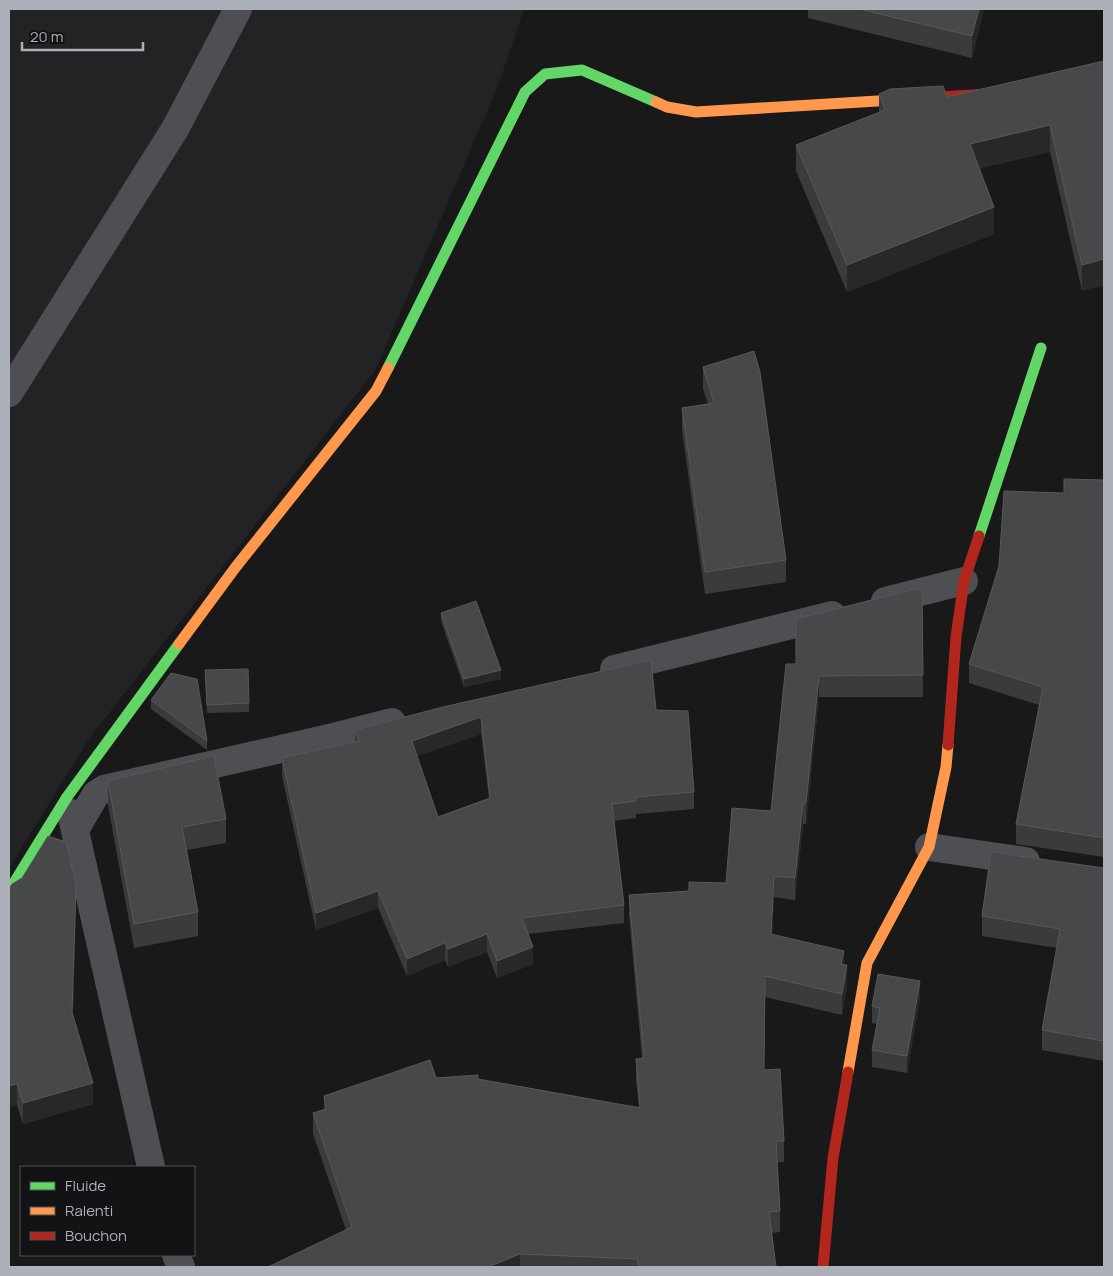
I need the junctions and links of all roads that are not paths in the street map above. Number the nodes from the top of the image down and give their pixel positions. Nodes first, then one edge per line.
1 (238, 9) edge
2 (995, 94) edge
3 (1041, 348) dead end
4 (9, 392) edge
5 (964, 581) junction
6 (588, 675) edge
7 (412, 716) edge
8 (67, 797) junction
9 (74, 830) junction
10 (929, 847) junction
11 (1046, 864) edge
12 (9, 891) edge
13 (151, 1166) edge
14 (823, 1267) edge

1 - 4 street
2 - 8 street
3 - 5 street
5 - 6 street
5 - 10 street
7 - 9 street
8 - 9 street
8 - 12 street
9 - 13 street
10 - 11 street
10 - 14 street

